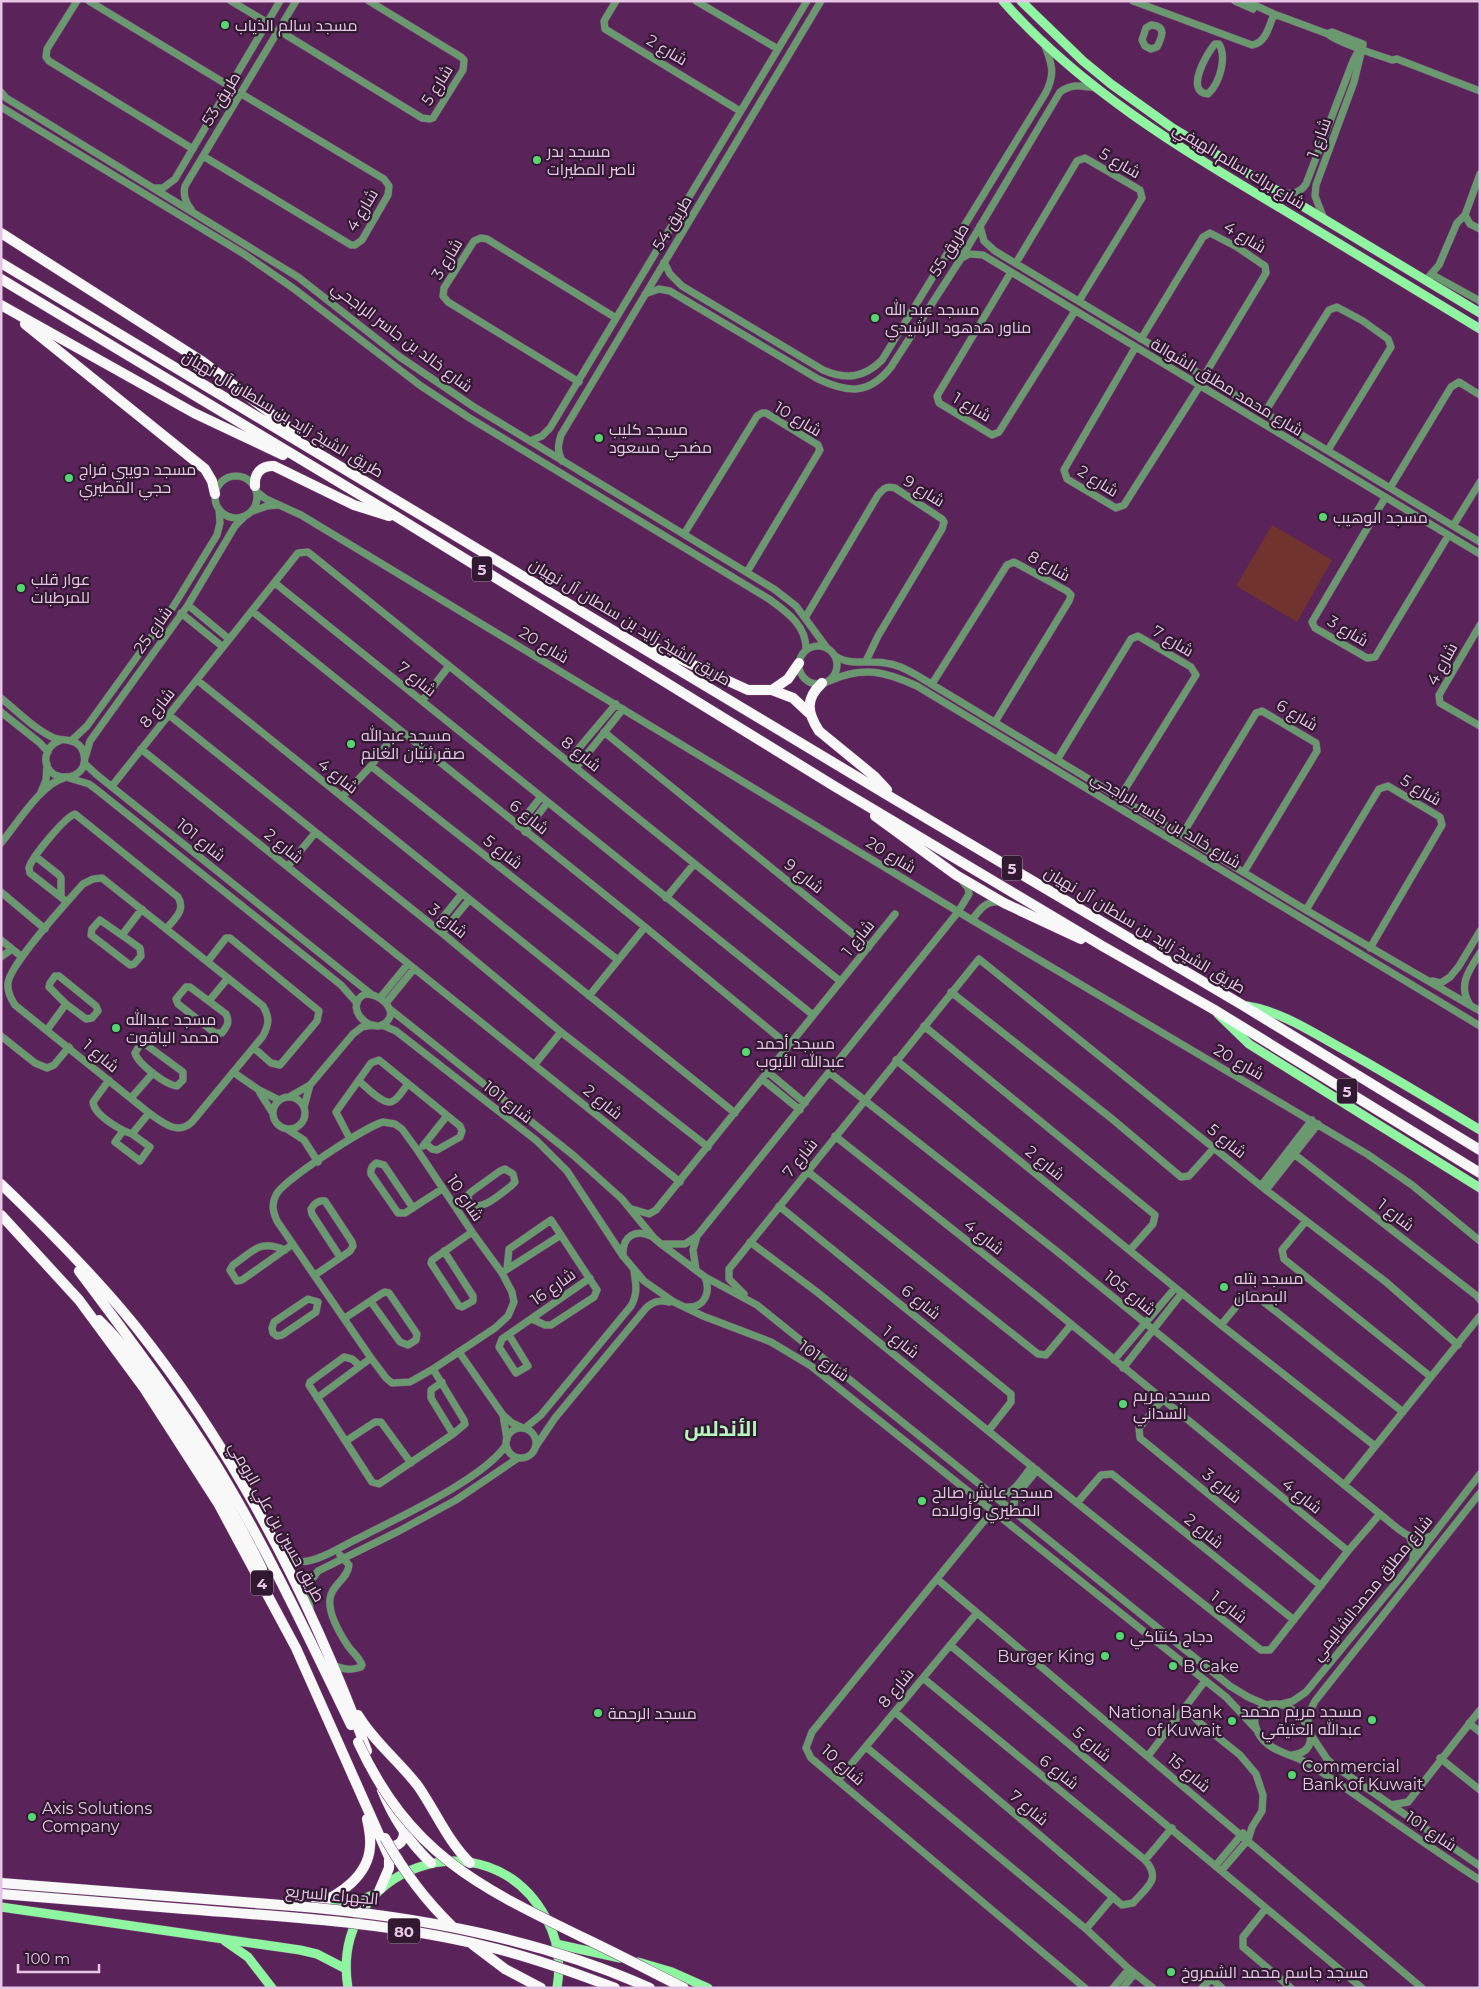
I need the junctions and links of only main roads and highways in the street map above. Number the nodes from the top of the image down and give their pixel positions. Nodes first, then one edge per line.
1 (1004, 1) edge
2 (1020, 1) edge
3 (1215, 154) junction
4 (1228, 162) junction
5 (1211, 166) junction
6 (1221, 173) junction
7 (1, 233) edge
8 (1, 263) edge
9 (1428, 277) junction
10 (1, 280) edge
11 (1417, 290) junction
12 (1462, 303) junction
13 (1, 305) edge
14 (1480, 313) edge
15 (1456, 314) junction
16 (1480, 329) edge
17 (333, 461) junction
18 (326, 474) junction
19 (256, 489) road end
20 (215, 494) road end
21 (397, 517) junction
22 (613, 629) junction
23 (799, 663) road end
24 (825, 682) road end
25 (772, 690) junction
26 (810, 713) junction
27 (834, 786) junction
28 (894, 799) junction
29 (1104, 947) junction
30 (1244, 1006) junction
31 (1214, 1008) junction
32 (1480, 1130) edge
33 (1480, 1150) edge
34 (1480, 1172) edge
35 (1, 1184) edge
36 (1480, 1188) edge
37 (1, 1215) edge
38 (48, 1230) junction
39 (79, 1300) junction
40 (346, 1695) junction
41 (365, 1806) junction
42 (404, 1832) junction
43 (383, 1840) junction
44 (470, 1862) junction
45 (431, 1863) junction
46 (1, 1878) edge
47 (1, 1883) edge
48 (377, 1892) junction
49 (1, 1894) edge
50 (315, 1905) junction
51 (1, 1907) edge
52 (220, 1938) junction
53 (556, 1944) junction
54 (346, 1969) junction
55 (272, 1988) edge
56 (348, 1988) edge
57 (540, 1988) edge
58 (557, 1988) edge
59 (615, 1988) edge
60 (650, 1988) edge
61 (684, 1988) edge
62 (708, 1988) edge

1 - 5 main road, شارع براك سالم الهيفي
2 - 3 main road, شارع براك سالم الهيفي
3 - 4 main road, شارع براك سالم الهيفي
3 - 5 main road
4 - 6 main road
4 - 9 main road, شارع براك سالم الهيفي
5 - 6 main road, شارع براك سالم الهيفي
6 - 11 main road, شارع براك سالم الهيفي
7 - 17 highway
8 - 17 highway, طريق الشيخ زايد بن سلطان آل نهيان / 5
9 - 11 main road
9 - 12 main road, شارع براك سالم الهيفي
10 - 18 highway, طريق الشيخ زايد بن سلطان آل نهيان / 5
11 - 15 main road, شارع براك سالم الهيفي
12 - 14 main road, شارع براك سالم الهيفي
12 - 15 main road
13 - 18 highway
13 - 20 highway
15 - 16 main road, شارع براك سالم الهيفي
17 - 22 highway, طريق الشيخ زايد بن سلطان آل نهيان / 5
18 - 21 highway, طريق الشيخ زايد بن سلطان آل نهيان / 5
19 - 21 highway
21 - 27 highway, طريق الشيخ زايد بن سلطان آل نهيان / 5
22 - 25 highway
22 - 28 highway, طريق الشيخ زايد بن سلطان آل نهيان / 5
23 - 25 highway
24 - 26 highway
25 - 26 highway
26 - 28 highway
27 - 29 highway, طريق الشيخ زايد بن سلطان آل نهيان / 5
27 - 29 highway
28 - 30 highway, طريق الشيخ زايد بن سلطان آل نهيان / 5
29 - 31 highway, طريق الشيخ زايد بن سلطان آل نهيان / 5
30 - 32 main road, طريق الشيخ زايد بن سلطان آل نهيان
30 - 33 highway, طريق الشيخ زايد بن سلطان آل نهيان / 5
31 - 34 highway, طريق الشيخ زايد بن سلطان آل نهيان / 5
31 - 36 main road, طريق الشيخ زايد بن سلطان آل نهيان
35 - 38 highway, طريق حسين بن علي الرومي / 4
37 - 39 highway, 4
38 - 40 highway, طريق حسين بن علي الرومي / 4
38 - 61 highway, bridge
39 - 41 highway, 4
39 - 43 highway
40 - 42 highway, طريق حسين بن علي الرومي / 4
40 - 44 highway
41 - 43 highway, 4
41 - 50 highway
42 - 43 highway
42 - 45 highway, طريق حسين بن علي الرومي / 4
43 - 48 highway, 4
43 - 57 highway, bridge
44 - 45 main road
44 - 53 main road
45 - 48 main road
46 - 50 main road, الجهراء السريع
47 - 60 highway, الجهراء السريع / 80, bridge
48 - 50 main road, الجهراء السريع
48 - 54 main road
49 - 59 highway, الجهراء السريع / 80, bridge
51 - 52 main road
52 - 54 main road
52 - 55 main road
53 - 58 main road
53 - 62 main road
54 - 56 main road

